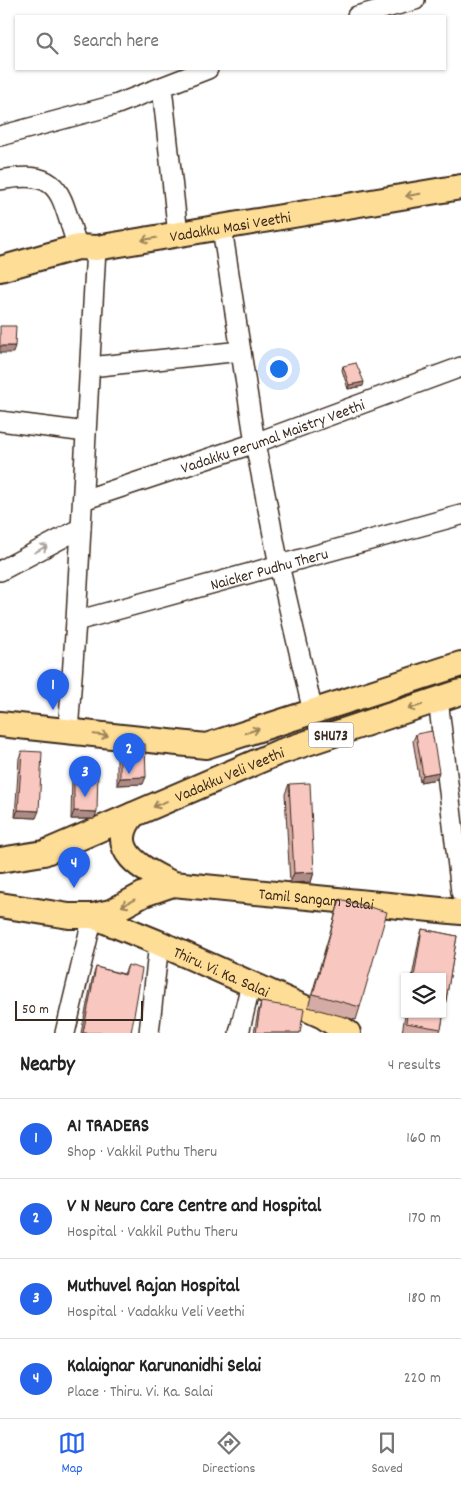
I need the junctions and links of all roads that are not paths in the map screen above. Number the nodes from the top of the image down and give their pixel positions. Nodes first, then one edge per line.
1 (415, 0) edge
2 (361, 15) edge
3 (205, 70) edge
4 (162, 87) junction
5 (0, 136) edge
6 (0, 180) edge
7 (461, 187) edge
8 (222, 228) junction
9 (178, 235) junction
10 (87, 248) junction
11 (0, 269) edge
12 (241, 351) junction
13 (90, 367) junction
14 (461, 367) edge
15 (0, 421) edge
16 (86, 432) junction
17 (255, 444) junction
18 (83, 500) junction
19 (461, 515) edge
20 (81, 528) junction
21 (279, 565) junction
22 (0, 571) edge
23 (76, 621) junction
24 (461, 664) edge
25 (461, 692) edge
26 (438, 700) junction
27 (313, 712) junction
28 (0, 724) edge
29 (68, 732) junction
30 (206, 746) junction
31 (204, 784) junction
32 (134, 815) junction
33 (0, 860) edge
34 (173, 884) junction
35 (461, 892) edge
36 (0, 905) edge
37 (461, 912) edge
38 (93, 916) junction
39 (159, 943) junction
40 (251, 984) junction
41 (323, 1025) edge
42 (65, 1033) edge
43 (149, 1033) edge
44 (239, 1033) edge
45 (348, 1033) edge

1 - 2 street
3 - 4 street
4 - 5 street
4 - 9 street
6 - 10 street
7 -> 8 main road, Vadakku Masi Veethi
8 - 9 main road, Vadakku Masi Veethi
8 - 12 street
9 -> 10 main road, Vadakku Masi Veethi
10 - 11 main road, Vadakku Masi Veethi
10 - 13 street
12 - 13 street
12 - 17 street
13 - 16 street
14 - 17 street, Vadakku Perumal Maistry Veethi
15 - 16 street
16 - 18 street
17 - 18 street, Vadakku Perumal Maistry Veethi
17 - 21 street
18 - 20 street
19 - 21 street, Naicker Pudhu Theru
22 -> 20 street
20 - 23 street
21 - 23 street, Naicker Pudhu Theru
21 - 27 street
23 - 29 street
24 - 27 main road, Vadakku Veli Veethi / SHU73
25 - 26 main road, Vadakku Veli Veethi / SHU73
26 -> 31 main road, Vadakku Veli Veethi / SHU73
26 - 35 street
30 -> 27 main road, Vadakku Veli Veethi / SHU73
28 - 29 main road
29 -> 30 main road
30 - 31 main road
31 -> 32 main road, Vadakku Veli Veethi / SHU73
32 - 33 main road, Vadakku Veli Veethi / SHU73
32 - 34 main road
34 - 37 main road, Tamil Sangam Salai
34 -> 38 main road
36 - 38 main road
38 - 39 main road, Thiru. Vi. Ka. Salai
38 - 42 street
39 - 40 main road, Thiru. Vi. Ka. Salai
39 - 43 street
40 - 41 main road, Thiru. Vi. Ka. Salai
40 - 44 street
41 - 45 main road, Thiru. Vi. Ka. Salai

